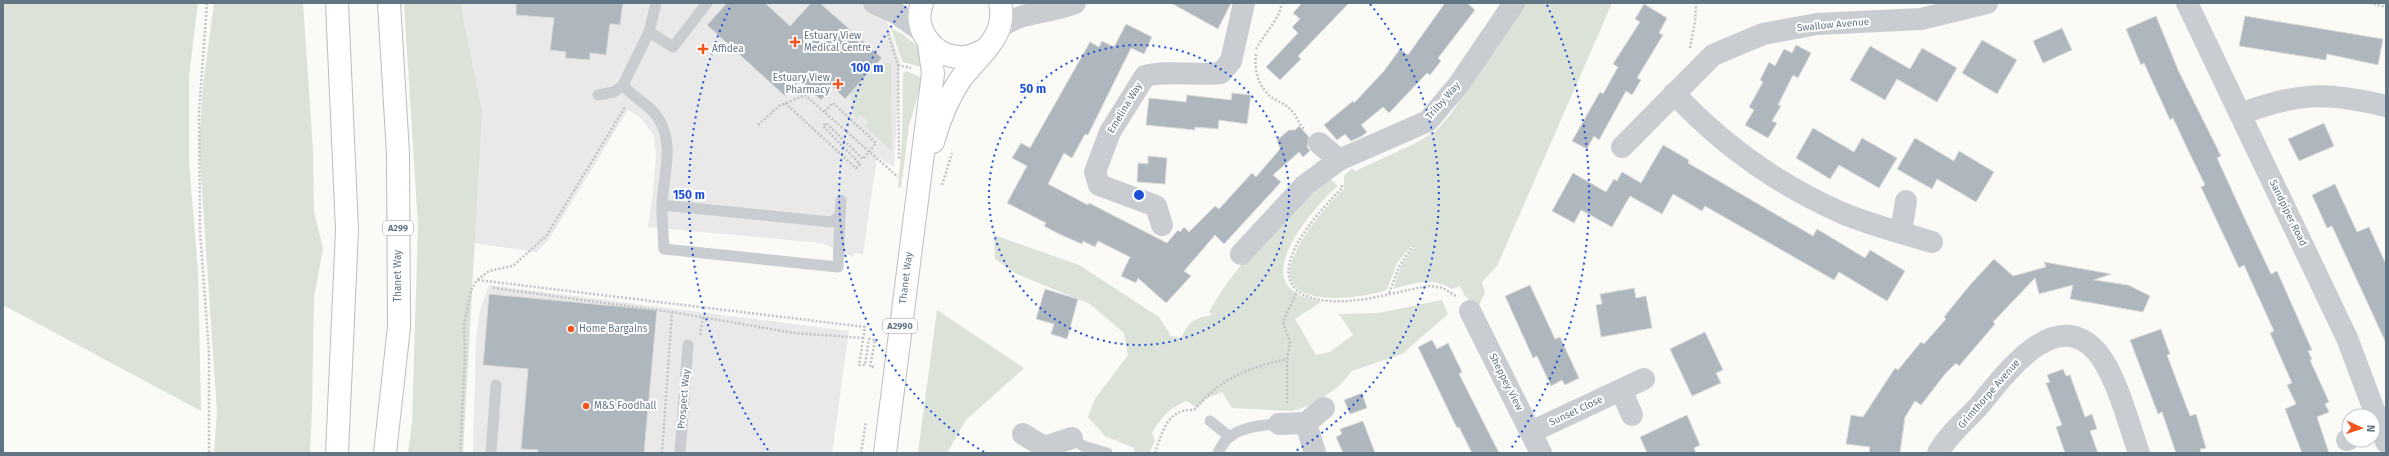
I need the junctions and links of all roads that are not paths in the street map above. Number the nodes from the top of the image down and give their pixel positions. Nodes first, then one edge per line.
1 (337, 3) edge
2 (389, 3) edge
3 (656, 3) edge
4 (707, 3) edge
5 (874, 3) edge
6 (922, 3) edge
7 (1000, 3) edge
8 (1075, 3) edge
9 (1244, 3) edge
10 (1514, 3) edge
11 (1987, 3) edge
12 (2187, 3) edge
13 (1920, 11) edge
14 (1001, 27) junction
15 (649, 32) junction
16 (926, 38) junction
17 (986, 49) junction
18 (623, 84) junction
19 (1674, 93) junction
20 (598, 95) dead end
21 (2386, 106) edge
22 (2240, 114) junction
23 (1319, 143) road end
24 (1622, 147) dead end
25 (1336, 163) junction
26 (916, 198) junction
27 (841, 200) dead end
28 (1906, 201) dead end
29 (662, 205) junction
30 (840, 216) junction
31 (1162, 225) dead end
32 (1900, 232) junction
33 (1932, 242) dead end
34 (1240, 254) dead end
35 (1470, 311) road end
36 (688, 345) dead end
37 (1644, 379) dead end
38 (496, 385) dead end
39 (1621, 390) junction
40 (1324, 408) dead end
41 (2372, 408) edge
42 (1632, 415) dead end
43 (1210, 421) road end
44 (1292, 423) junction
45 (1531, 432) junction
46 (1023, 434) dead end
47 (1230, 437) junction
48 (1072, 438) joint
49 (1044, 450) edge
50 (337, 453) edge
51 (386, 453) edge
52 (491, 453) edge
53 (680, 453) edge
54 (885, 453) edge
55 (1107, 453) edge
56 (1218, 453) edge
57 (1315, 453) edge
58 (1541, 453) edge
59 (1938, 453) edge
60 (2139, 453) edge

1 - 50 main road
2 - 51 main road, Thanet Way / A299
3 - 15 lane
4 - 15 lane
5 - 16 street
6 - 16 main road, Thanet Way
7 - 14 main road, Thanet Way
8 - 14 street
9 - 31 street, Emelina Way
10 - 25 street, Trilby Way
11 - 13 street, Swallow Avenue
12 - 22 street, Sandpiper Road
13 - 19 street, Swallow Avenue
14 - 17 main road, Thanet Way
15 - 18 lane
16 - 17 main road, Thanet Way
16 - 26 main road, Thanet Way / A2990
17 - 26 main road, Thanet Way / A2990
18 - 20 lane
18 - 29 lane
19 - 24 street, Swallow Avenue
19 - 32 street
21 - 22 street
22 - 41 street, Sandpiper Road
23 - 25 street
25 - 34 street, Trilby Way
26 - 54 main road, Thanet Way / A2990
27 - 30 lane
28 - 32 street
29 - 30 lane
29 - 30 lane
32 - 33 street
35 - 45 street, Sheppey View
36 - 53 lane, Prospect Way
37 - 39 street, Sunset Close
38 - 52 lane
39 - 42 street
39 - 45 street, Sunset Close
40 - 44 street
43 - 47 lane
44 - 47 lane
44 - 57 street
45 - 58 street, Sheppey View
46 - 49 street
47 - 56 lane
48 - 49 street
48 - 55 lane
59 - 60 street, Grimthorpe Avenue

